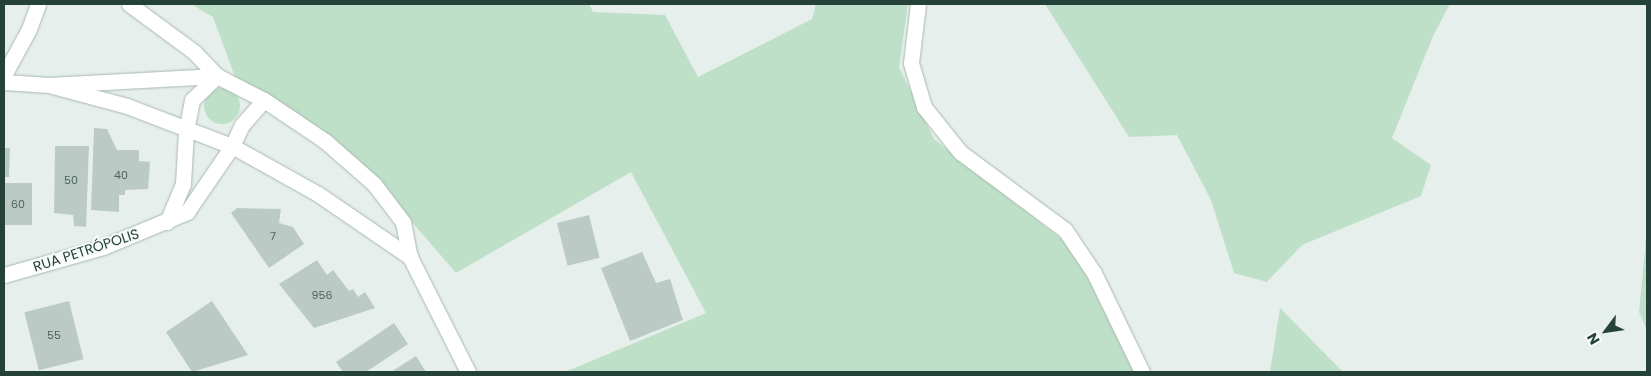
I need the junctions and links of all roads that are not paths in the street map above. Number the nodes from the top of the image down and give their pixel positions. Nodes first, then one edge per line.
1 (38, 4) edge
2 (129, 4) edge
3 (918, 4) edge
4 (4, 75) edge
5 (217, 76) junction
6 (4, 82) edge
7 (49, 85) junction
8 (264, 100) junction
9 (186, 131) junction
10 (232, 146) junction
11 (167, 222) junction
12 (410, 256) junction
13 (4, 275) edge
14 (468, 372) edge
15 (1142, 372) edge

1 - 4 street
2 - 5 street
3 - 15 street
5 - 7 street
5 - 8 street
5 - 9 street
6 - 7 street
7 - 9 street
8 - 10 street, RUA PETRÓPOLIS
8 - 12 street
9 - 10 street
9 - 11 street
10 - 11 street, RUA PETRÓPOLIS
10 - 12 street
11 - 13 street, RUA PETRÓPOLIS
12 - 14 street

